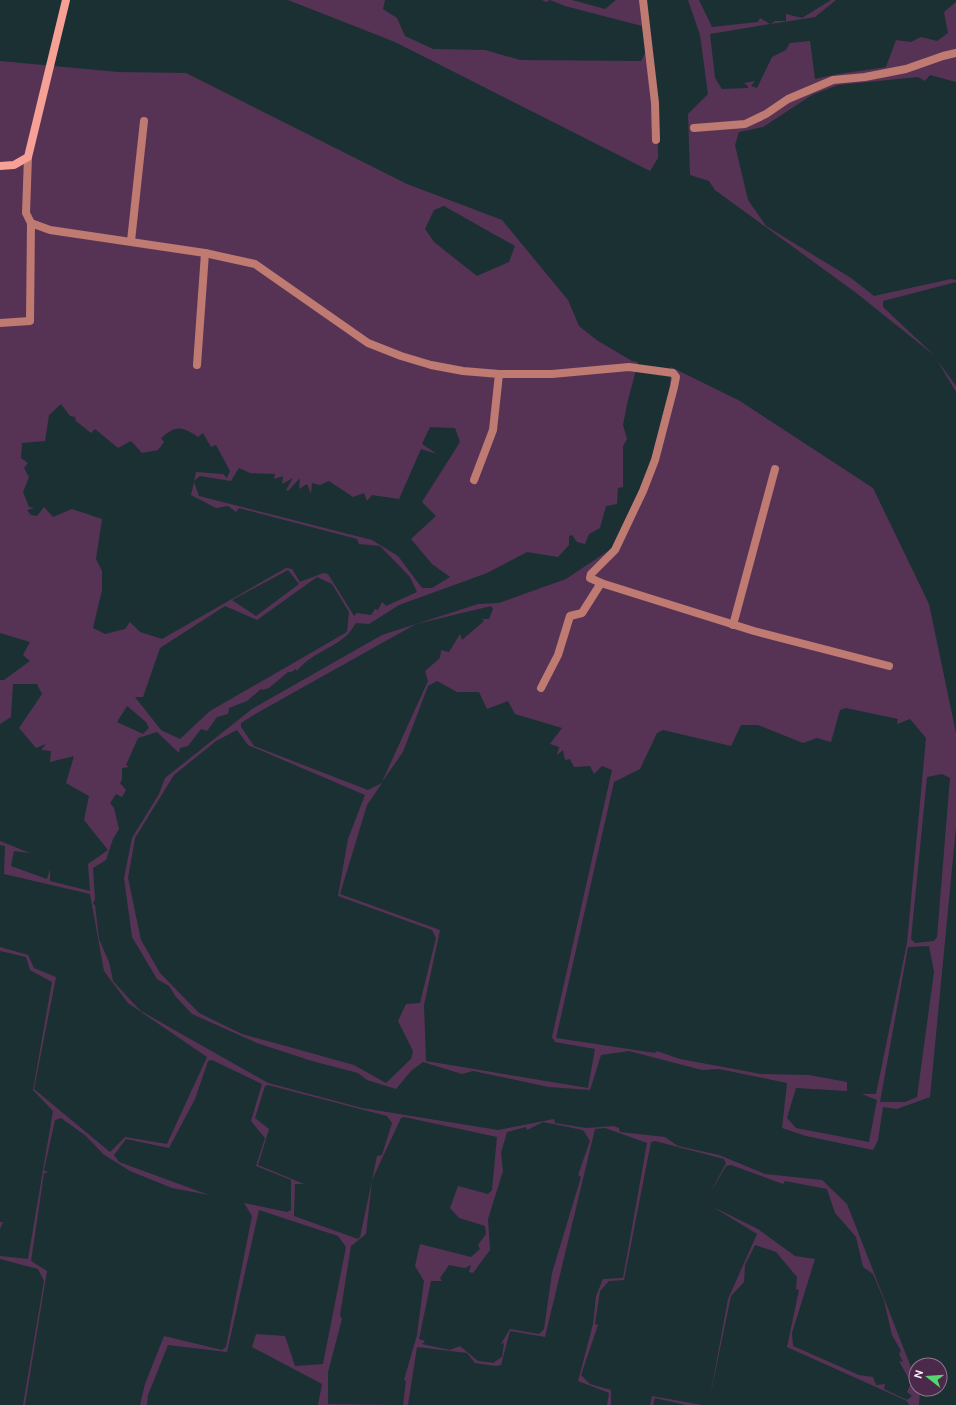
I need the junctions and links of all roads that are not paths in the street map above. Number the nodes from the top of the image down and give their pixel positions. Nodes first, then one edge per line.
1 (66, 0) edge
2 (642, 0) edge
3 (956, 53) edge
4 (144, 121) dead end
5 (694, 128) dead end
6 (656, 140) dead end
7 (28, 157) junction
8 (0, 166) edge
9 (32, 223) junction
10 (131, 241) junction
11 (205, 253) junction
12 (0, 323) edge
13 (196, 366) dead end
14 (499, 374) junction
15 (775, 469) dead end
16 (474, 480) dead end
17 (601, 583) junction
18 (733, 625) junction
19 (889, 666) dead end
20 (541, 688) dead end

1 - 7 main road
2 - 6 street
3 - 5 street
4 - 10 street
7 - 8 main road
7 - 9 street
9 - 10 street
9 - 12 street
10 - 11 street
11 - 13 street
11 - 14 street
14 - 16 street
14 - 17 street
15 - 18 street
17 - 18 street
17 - 20 street
18 - 19 street

